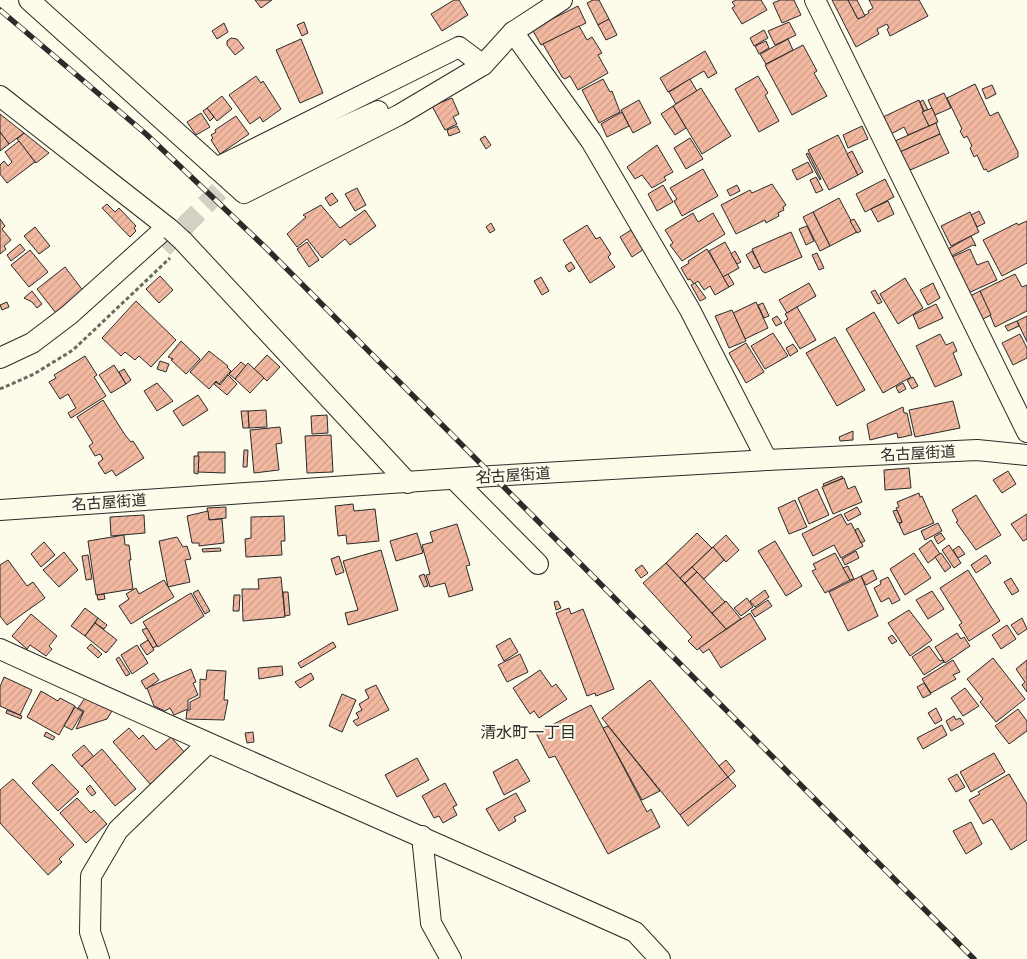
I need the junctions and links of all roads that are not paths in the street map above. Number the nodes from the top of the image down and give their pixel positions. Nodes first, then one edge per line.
1 (29, 0) edge
2 (562, 0) edge
3 (815, 0) edge
4 (513, 32) junction
5 (483, 64) junction
6 (0, 96) edge
7 (225, 172) junction
8 (174, 238) junction
9 (0, 358) edge
10 (0, 370) edge
11 (1027, 432) edge
12 (1027, 454) edge
13 (767, 460) junction
14 (455, 480) junction
15 (408, 483) junction
16 (0, 510) edge
17 (538, 564) dead end
18 (0, 649) edge
19 (207, 744) junction
20 (422, 836) junction
21 (99, 959) edge
22 (451, 959) edge
23 (660, 959) edge

1 - 7 street
2 - 4 street
3 - 11 street
4 - 5 street
4 - 13 street
5 - 7 street
5 - 7 street
6 - 8 street
8 - 9 street
8 - 10 street
8 - 15 street
12 - 13 street, 名古屋街道
13 - 14 street, 名古屋街道
14 - 15 street, 名古屋街道
14 - 17 street
15 - 16 street, 名古屋街道
18 - 19 street
19 - 20 street
19 - 21 street
20 - 22 street
20 - 23 street

